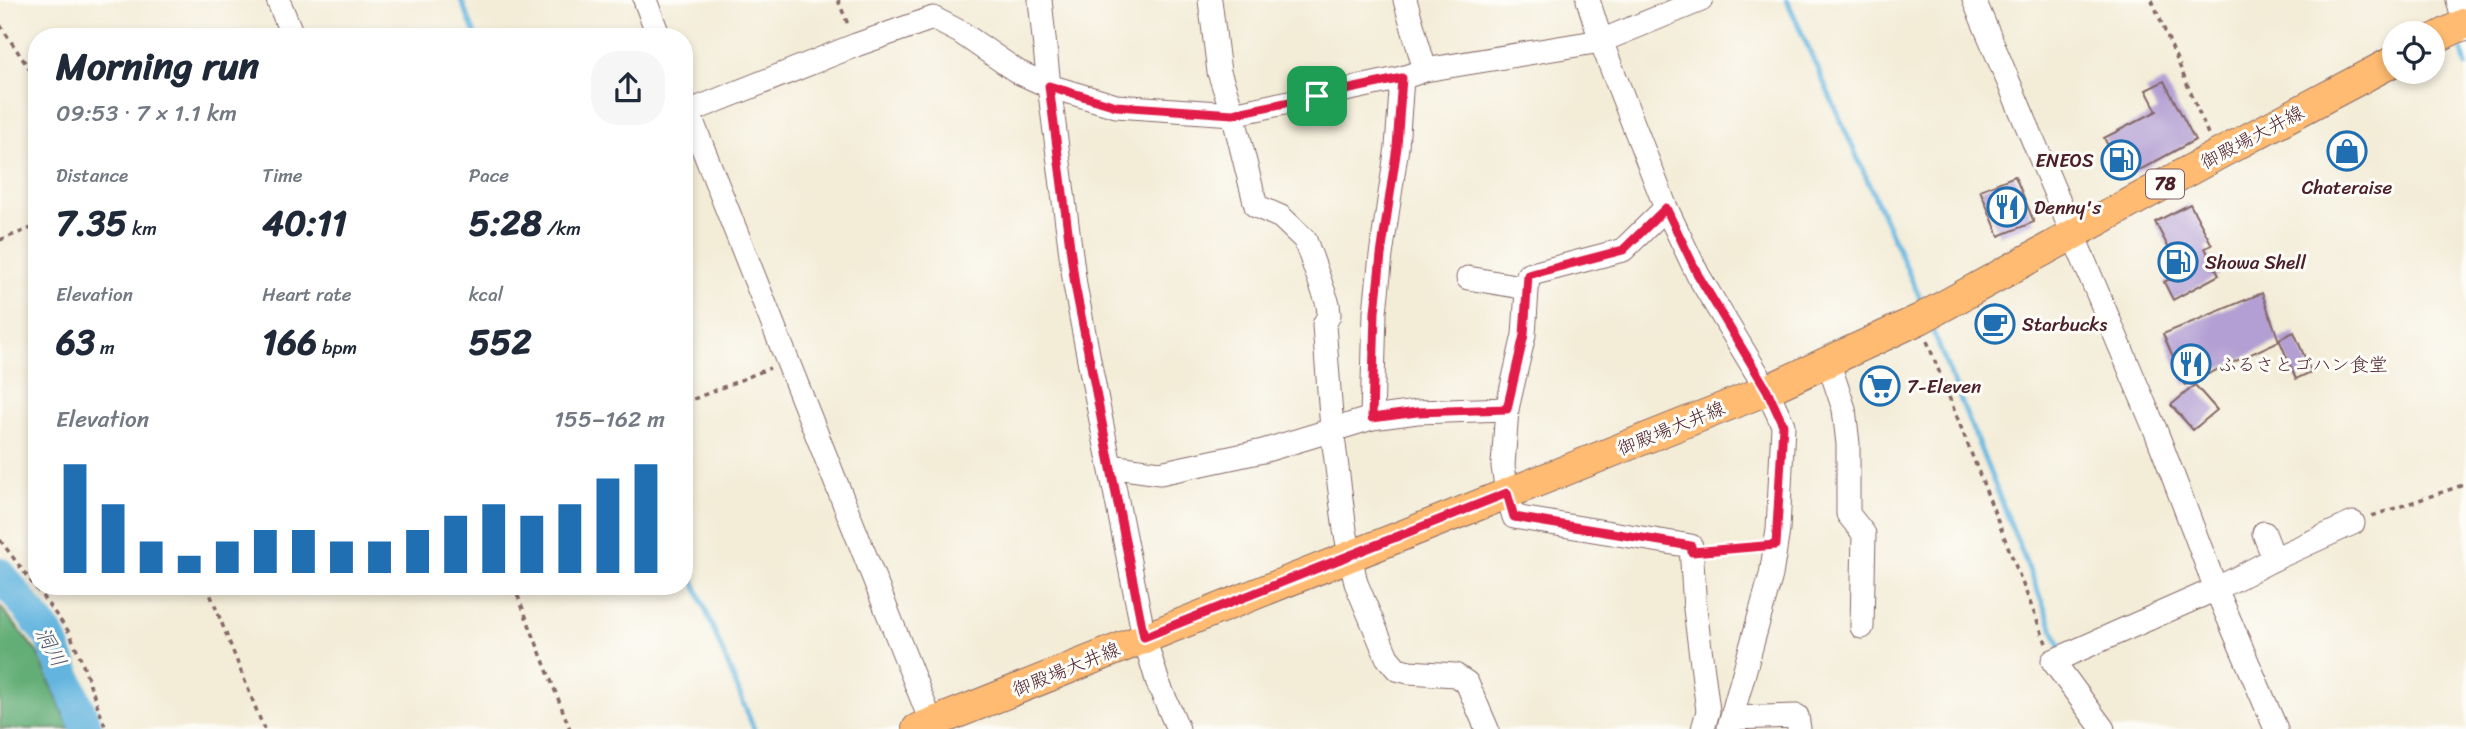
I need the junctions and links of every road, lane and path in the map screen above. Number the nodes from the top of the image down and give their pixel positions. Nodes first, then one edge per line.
1 (278, 0) edge
2 (645, 0) edge
3 (838, 0) edge
4 (1040, 0) edge
5 (1210, 0) edge
6 (1405, 0) edge
7 (1588, 0) edge
8 (1701, 0) edge
9 (1973, 0) edge
10 (2152, 0) edge
11 (2463, 19) edge
12 (0, 25) edge
13 (289, 28) edge
14 (656, 28) edge
15 (2445, 31) edge
16 (1601, 41) junction
17 (856, 45) junction
18 (28, 67) edge
19 (2382, 67) edge
20 (1425, 70) junction
21 (1402, 78) junction
22 (1049, 86) junction
23 (693, 103) edge
24 (1233, 114) junction
25 (693, 124) edge
26 (2217, 155) junction
27 (1666, 208) junction
28 (28, 229) edge
29 (2072, 235) junction
30 (0, 240) edge
31 (1468, 278) dead end
32 (1528, 288) junction
33 (1925, 316) junction
34 (788, 361) junction
35 (1828, 361) junction
36 (1767, 390) junction
37 (693, 398) edge
38 (1507, 409) junction
39 (1372, 418) junction
40 (1332, 429) junction
41 (1110, 466) junction
42 (2466, 484) edge
43 (1507, 493) junction
44 (2353, 523) joint
45 (2264, 533) dead end
46 (0, 540) edge
47 (1776, 545) junction
48 (1692, 552) junction
49 (1352, 554) junction
50 (2274, 559) junction
51 (28, 577) edge
52 (2216, 589) junction
53 (41, 595) edge
54 (211, 595) edge
55 (517, 595) edge
56 (1861, 627) dead end
57 (1144, 637) junction
58 (2053, 661) junction
59 (1730, 725) edge
60 (928, 727) edge
61 (1704, 728) edge
62 (106, 729) edge
63 (264, 729) edge
64 (570, 729) edge
65 (1178, 729) edge
66 (1487, 729) edge
67 (1799, 729) edge
68 (2103, 729) edge
69 (2276, 729) edge

1 - 13 street
2 - 14 street
3 - 17 path
4 - 22 street
5 - 24 street
6 - 20 street
7 - 16 street
8 - 16 street
9 - 29 street
10 - 26 path
11 - 15 main road
12 - 18 path
16 - 20 street
16 - 27 street
17 - 22 street
17 - 23 street
19 - 26 main road, 御殿場大井線 / 78
20 - 21 street
21 - 24 street
21 - 39 street
22 - 24 street
22 - 41 street
24 - 40 street
25 - 34 street
26 - 29 main road, 御殿場大井線 / 78
27 - 32 street
27 - 36 street
28 - 30 path
29 - 33 main road, 御殿場大井線 / 78
29 - 52 street
31 - 32 street
32 - 38 street
33 - 35 main road, 御殿場大井線 / 78
33 - 58 path
34 - 37 path
34 - 60 street
35 - 36 main road, 御殿場大井線 / 78
35 - 56 street
36 - 43 main road, 御殿場大井線 / 78
36 - 47 street
38 - 39 street
38 - 43 street
39 - 40 street
40 - 41 street
40 - 49 street
41 - 57 street
42 - 44 path
43 - 48 street
43 - 49 main road, 御殿場大井線 / 78
44 - 50 street
45 - 50 street
46 - 51 path
47 - 48 path
47 - 59 street
48 - 61 street
49 - 57 main road, 御殿場大井線 / 78
49 - 66 street
50 - 52 street
52 - 58 street
52 - 69 street
53 - 62 path
54 - 63 path
55 - 64 path
57 - 60 main road, 御殿場大井線 / 78
57 - 65 street
58 - 68 street
59 - 61 street
59 - 67 street

